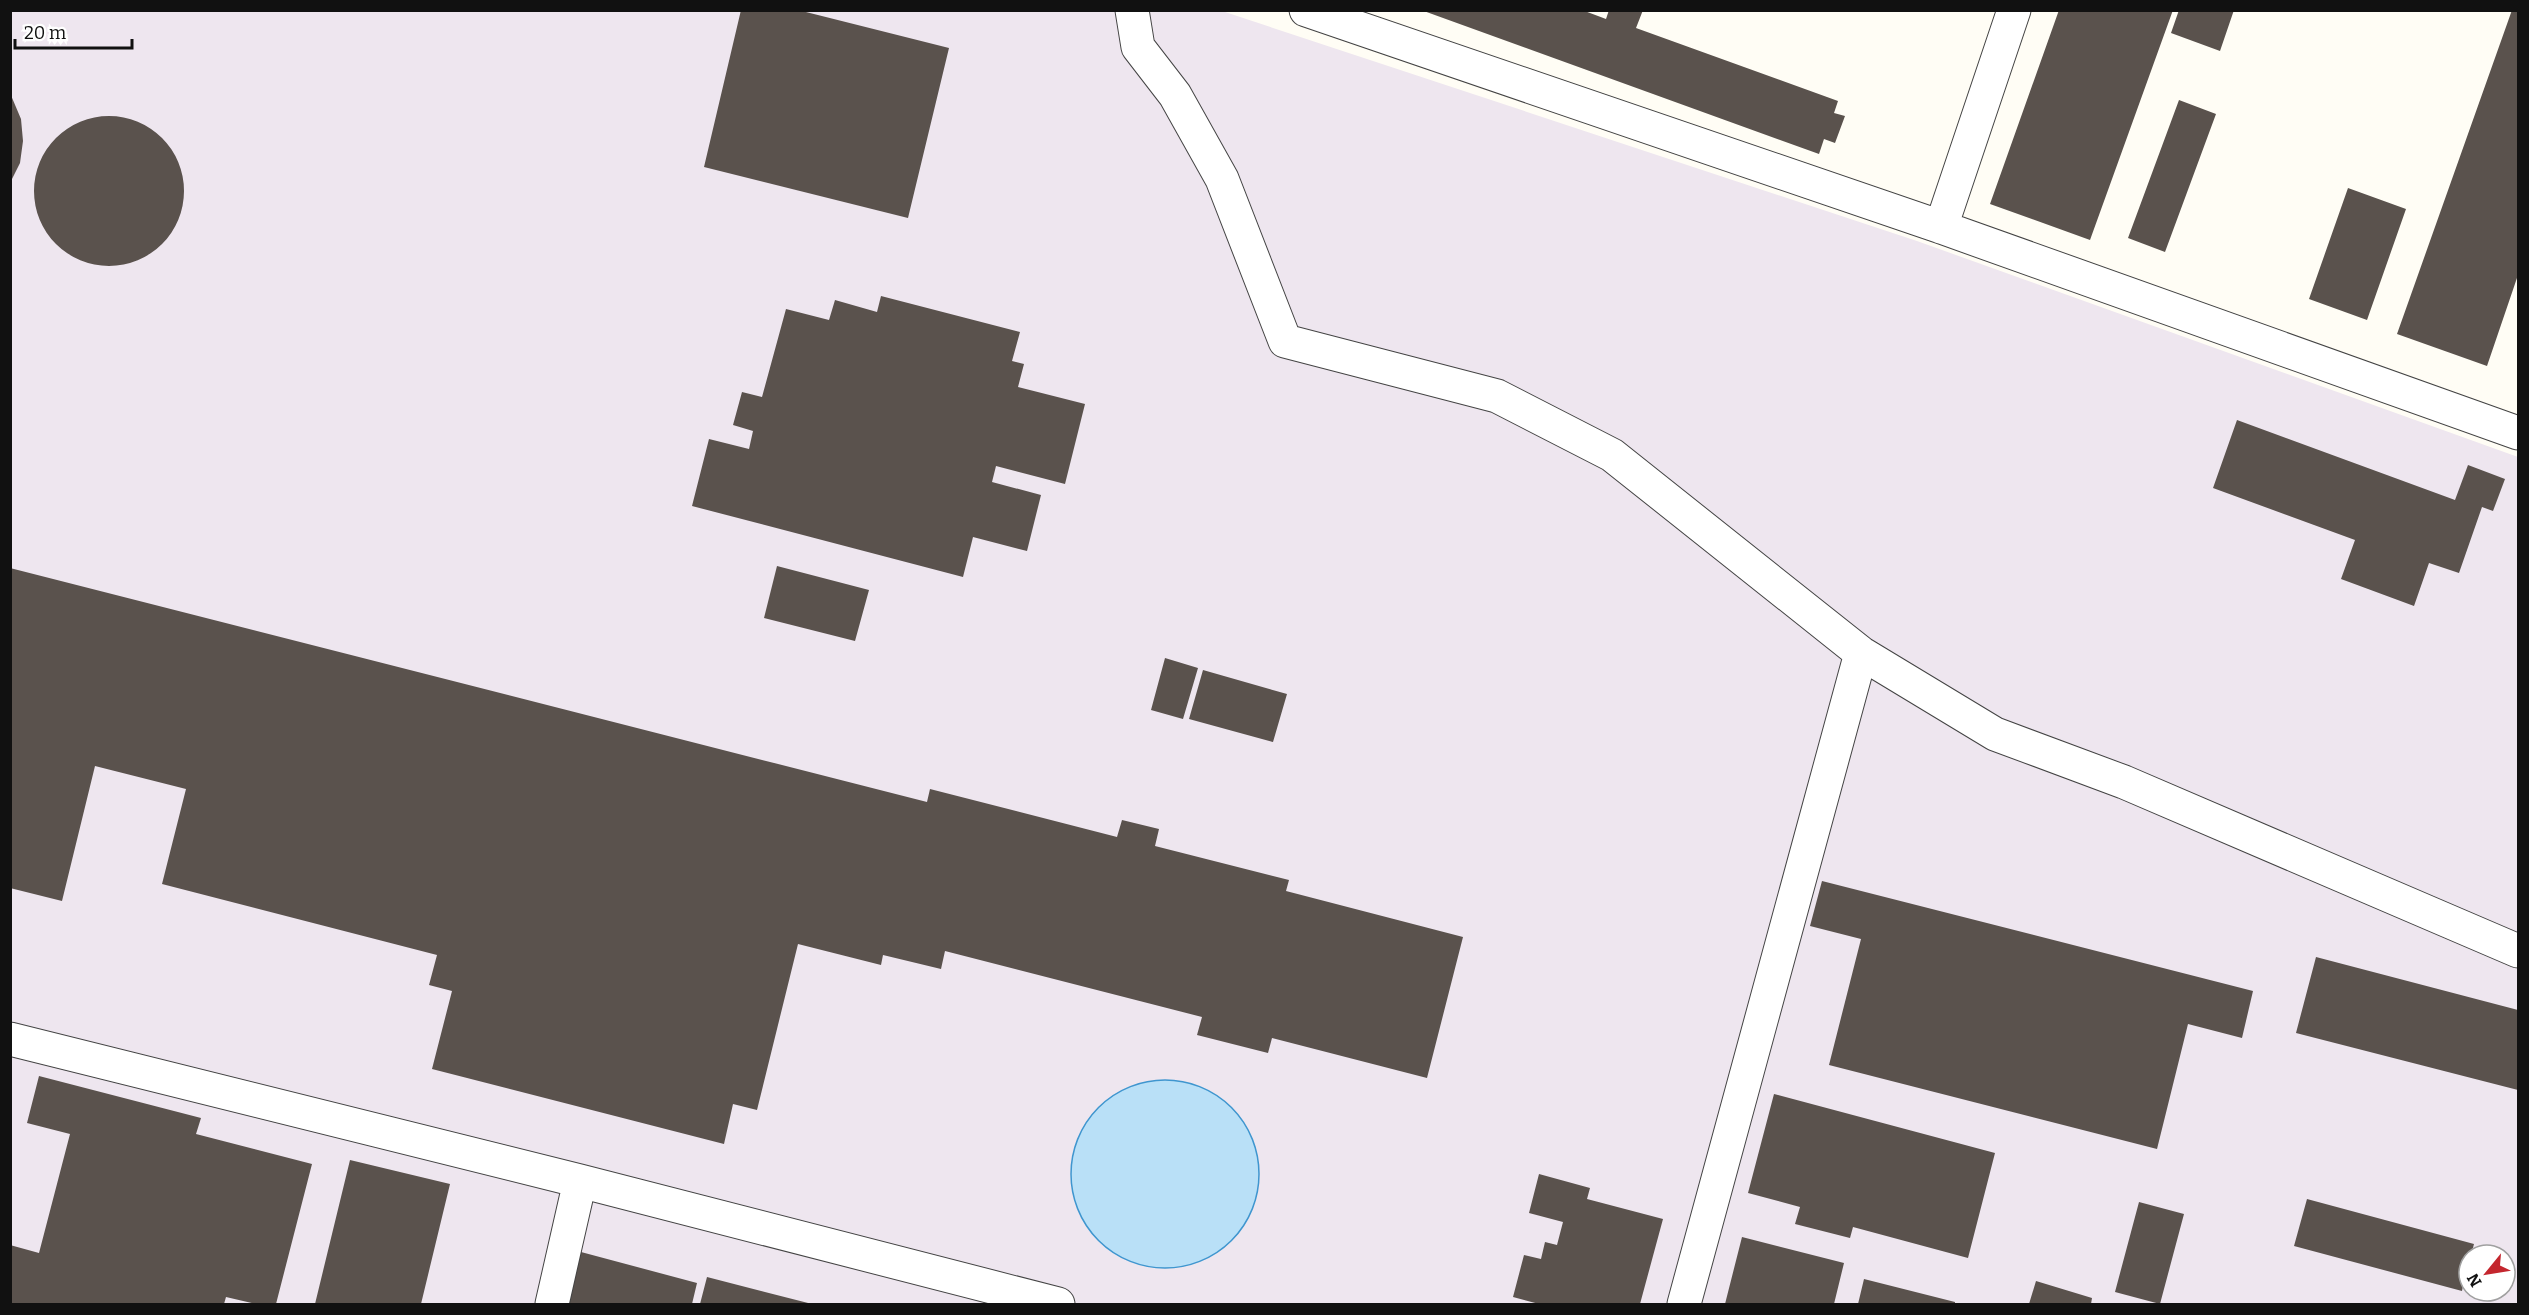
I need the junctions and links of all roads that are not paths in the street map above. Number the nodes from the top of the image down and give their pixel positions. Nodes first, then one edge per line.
1 (1132, 10) edge
2 (1306, 10) edge
3 (2014, 10) edge
4 (1941, 227) junction
5 (2518, 433) edge
6 (1861, 652) junction
7 (2518, 951) edge
8 (10, 1039) edge
9 (580, 1180) junction
10 (552, 1305) edge
11 (1058, 1305) edge
12 (1684, 1305) edge

1 - 6 street
2 - 4 street
3 - 4 street
4 - 5 street
6 - 7 street
6 - 12 street
8 - 9 street
9 - 10 street
9 - 11 street

